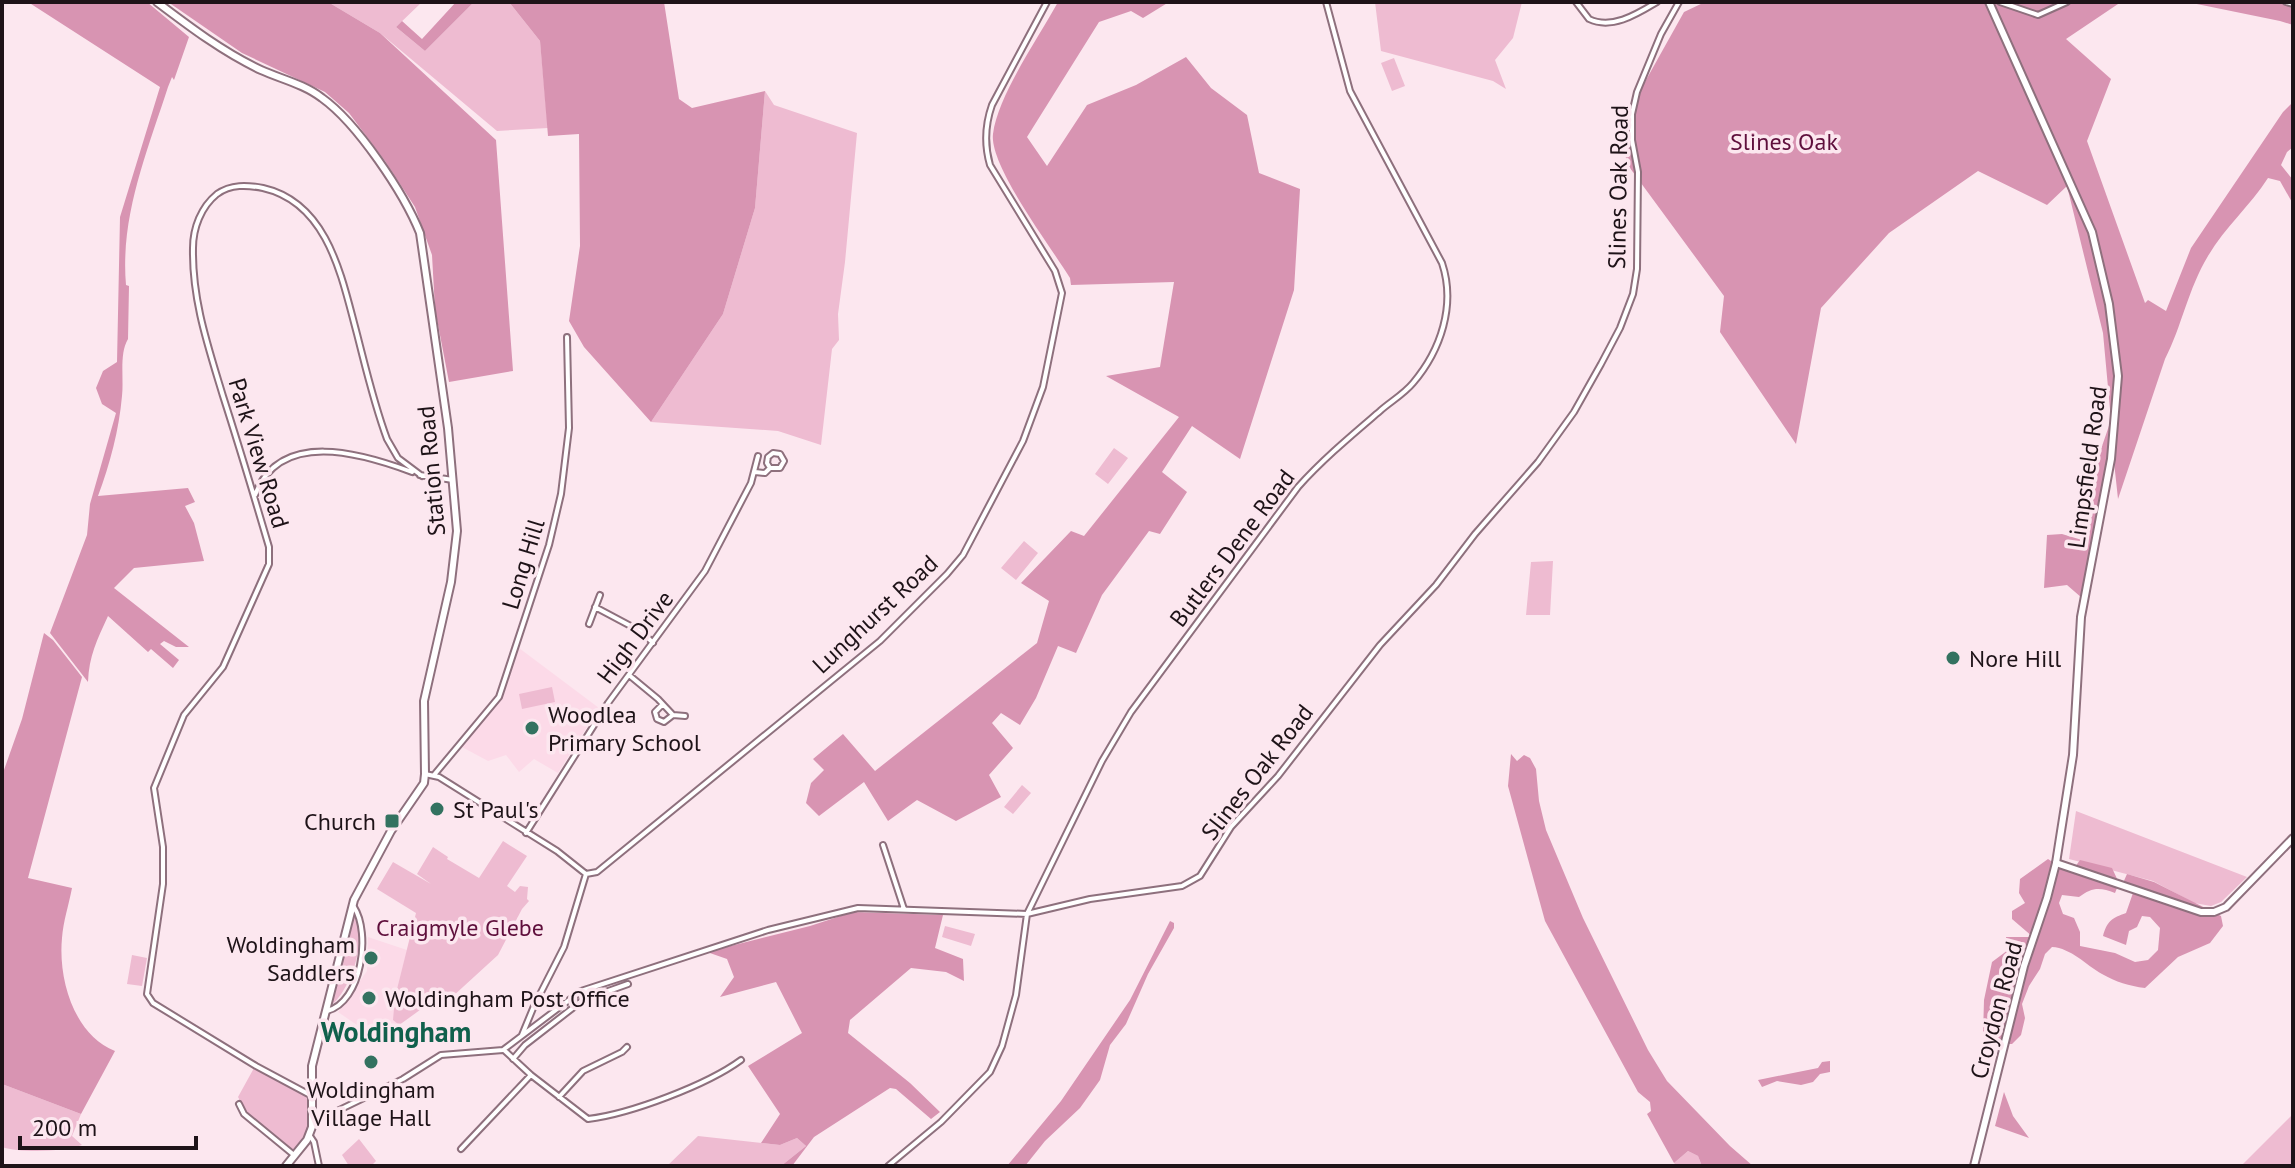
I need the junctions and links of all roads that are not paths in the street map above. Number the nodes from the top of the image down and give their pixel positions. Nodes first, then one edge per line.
1 (157, 2) edge
2 (1047, 2) edge
3 (1326, 2) edge
4 (1576, 2) edge
5 (1657, 2) edge
6 (1679, 2) edge
7 (1989, 2) edge
8 (2000, 2) edge
9 (2067, 2) edge
10 (2286, 2) edge
11 (2293, 4) edge
12 (567, 337) dead end
13 (758, 456) dead end
14 (770, 468) junction
15 (755, 472) junction
16 (422, 476) junction
17 (453, 480) junction
18 (254, 497) junction
19 (600, 595) dead end
20 (595, 607) junction
21 (589, 624) dead end
22 (653, 643) junction
23 (629, 675) junction
24 (663, 704) junction
25 (673, 715) junction
26 (685, 716) dead end
27 (430, 774) junction
28 (526, 833) junction
29 (2293, 838) edge
30 (883, 845) dead end
31 (2056, 863) junction
32 (586, 874) junction
33 (353, 905) junction
34 (904, 909) junction
35 (1027, 914) junction
36 (628, 984) dead end
37 (326, 1012) junction
38 (521, 1038) junction
39 (627, 1047) dead end
40 (503, 1050) junction
41 (513, 1059) junction
42 (741, 1060) dead end
43 (531, 1075) junction
44 (312, 1097) junction
45 (559, 1097) junction
46 (239, 1104) dead end
47 (313, 1119) junction
48 (310, 1136) junction
49 (461, 1149) dead end
50 (294, 1155) junction
51 (286, 1166) edge
52 (319, 1166) edge
53 (888, 1166) edge
54 (1974, 1166) edge

1 - 17 street, Station Road
2 - 32 street, Lunghurst Road
3 - 35 street, Butlers Dene Road
4 - 5 street
6 - 35 street, Slines Oak Road
7 - 31 street, Limpsfield Road
8 - 9 street
10 - 11 street
12 - 27 street, Long Hill
13 - 15 street, High Drive
14 - 14 street
14 - 15 street
15 - 22 street, High Drive
16 - 17 street
16 - 18 street
16 - 18 street, Park View Road
17 - 27 street, Station Road
18 - 44 street, Park View Road
19 - 20 street
20 - 21 street
20 - 22 street
22 - 23 street, High Drive
23 - 24 street
23 - 28 street, High Drive
24 - 25 street
24 - 25 street
25 - 26 street
27 - 28 street
27 - 33 street, Station Road
28 - 32 street
29 - 31 street
30 - 34 street
31 - 54 street, Croydon Road
32 - 38 street
33 - 37 street, Station Road
33 - 37 street
34 - 35 street, Slines Oak Road
34 - 38 street, Slines Oak Road
35 - 53 street, Butlers Dene Road
36 - 41 street
37 - 44 street, Station Road
38 - 40 street, Slines Oak Road
39 - 45 street
40 - 41 street
40 - 47 street, Slines Oak Road
41 - 43 street
42 - 45 street
43 - 45 street
43 - 49 street
44 - 47 street, Station Road
46 - 50 street
47 - 48 street, Station Road
48 - 50 street
48 - 52 street
50 - 51 street

